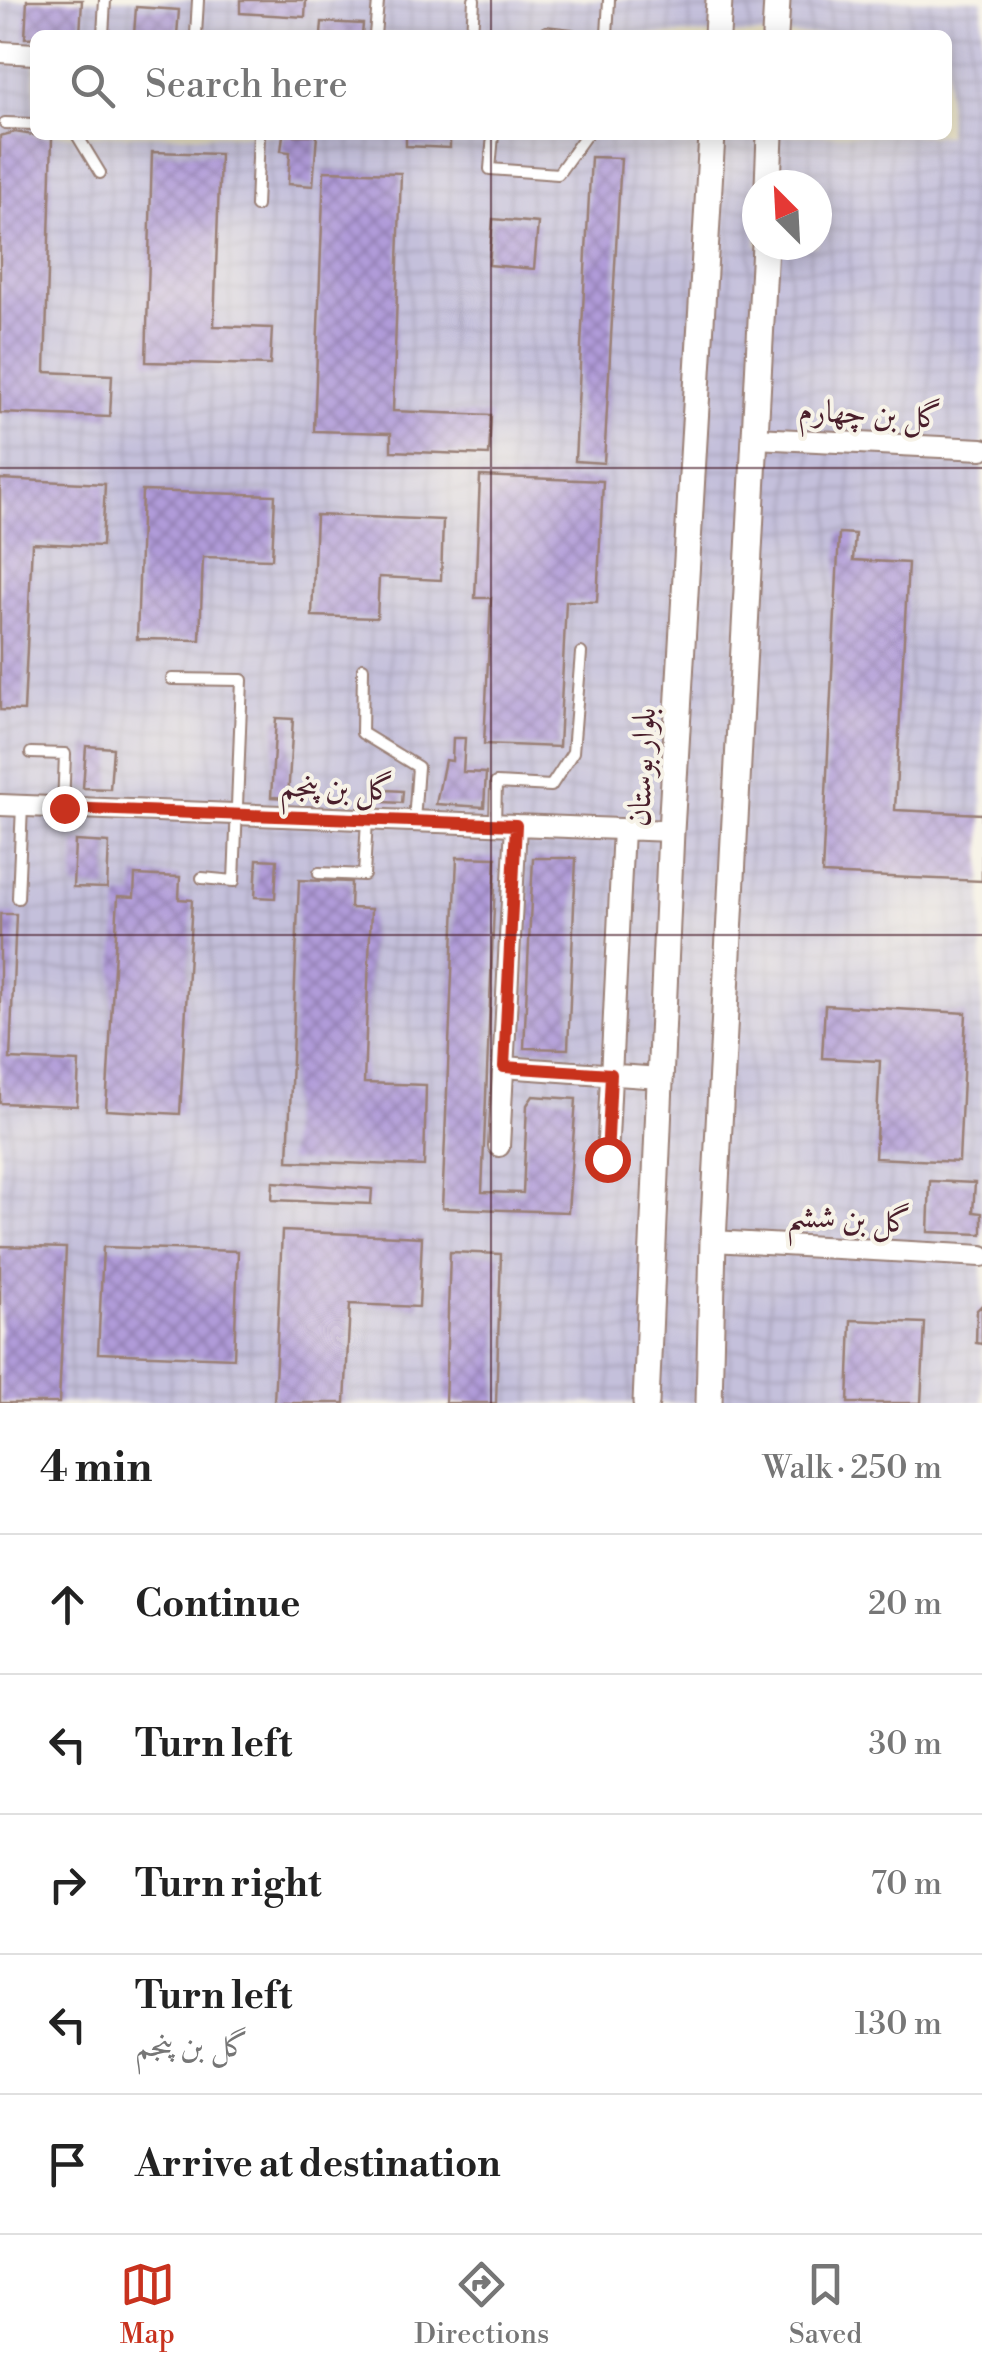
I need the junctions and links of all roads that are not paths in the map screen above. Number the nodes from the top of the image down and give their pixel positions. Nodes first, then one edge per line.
1 (105, 0) edge
2 (198, 0) edge
3 (474, 0) edge
4 (609, 0) edge
5 (719, 0) edge
6 (777, 0) edge
7 (378, 2) edge
8 (103, 30) edge
9 (196, 30) edge
10 (375, 30) edge
11 (472, 30) edge
12 (607, 30) edge
13 (718, 30) edge
14 (775, 30) edge
15 (0, 52) edge
16 (30, 54) edge
17 (5, 123) dead end
18 (30, 124) edge
19 (80, 140) edge
20 (259, 140) edge
21 (492, 140) edge
22 (582, 140) edge
23 (712, 140) edge
24 (770, 140) edge
25 (769, 170) edge
26 (100, 173) dead end
27 (256, 206) dead end
28 (764, 260) edge
29 (755, 438) junction
30 (982, 449) edge
31 (581, 653) dead end
32 (363, 668) dead end
33 (172, 679) dead end
34 (32, 753) dead end
35 (0, 806) edge
36 (22, 806) junction
37 (64, 808) junction
38 (240, 814) junction
39 (367, 819) junction
40 (414, 821) junction
41 (506, 824) junction
42 (623, 829) junction
43 (671, 831) junction
44 (318, 873) dead end
45 (202, 878) dead end
46 (18, 898) dead end
47 (504, 1067) junction
48 (611, 1074) junction
49 (660, 1078) junction
50 (500, 1146) dead end
51 (607, 1159) dead end
52 (713, 1241) junction
53 (982, 1256) edge
54 (646, 1403) edge
55 (709, 1403) edge

1 - 8 lane
2 - 9 lane
3 - 11 lane
4 - 12 lane
5 - 13 street
6 - 14 street
7 - 10 lane
15 - 16 street
17 - 18 lane
19 - 26 lane
20 - 27 lane
21 - 22 lane
23 - 43 street, بلوار بوستان
24 - 25 street
28 - 29 street
29 - 30 street, گل بن چهارم
29 - 52 street
31 - 41 lane
32 - 40 lane
33 - 38 lane
34 - 37 lane
35 - 36 street, گل بن پنجم
36 - 37 street, گل بن پنجم
36 - 46 lane
37 - 38 street, گل بن پنجم
38 - 39 street, گل بن پنجم
38 - 45 lane
39 - 40 street, گل بن پنجم
39 - 44 lane
40 - 41 street, گل بن پنجم
41 - 42 street, گل بن پنجم
41 - 47 street
42 - 43 street, گل بن پنجم
42 - 48 street
43 - 49 street, بلوار بوستان
47 - 48 street
47 - 50 street
48 - 49 street
48 - 51 street
49 - 54 street, بلوار بوستان
52 - 53 street, گل بن ششم
52 - 55 street

